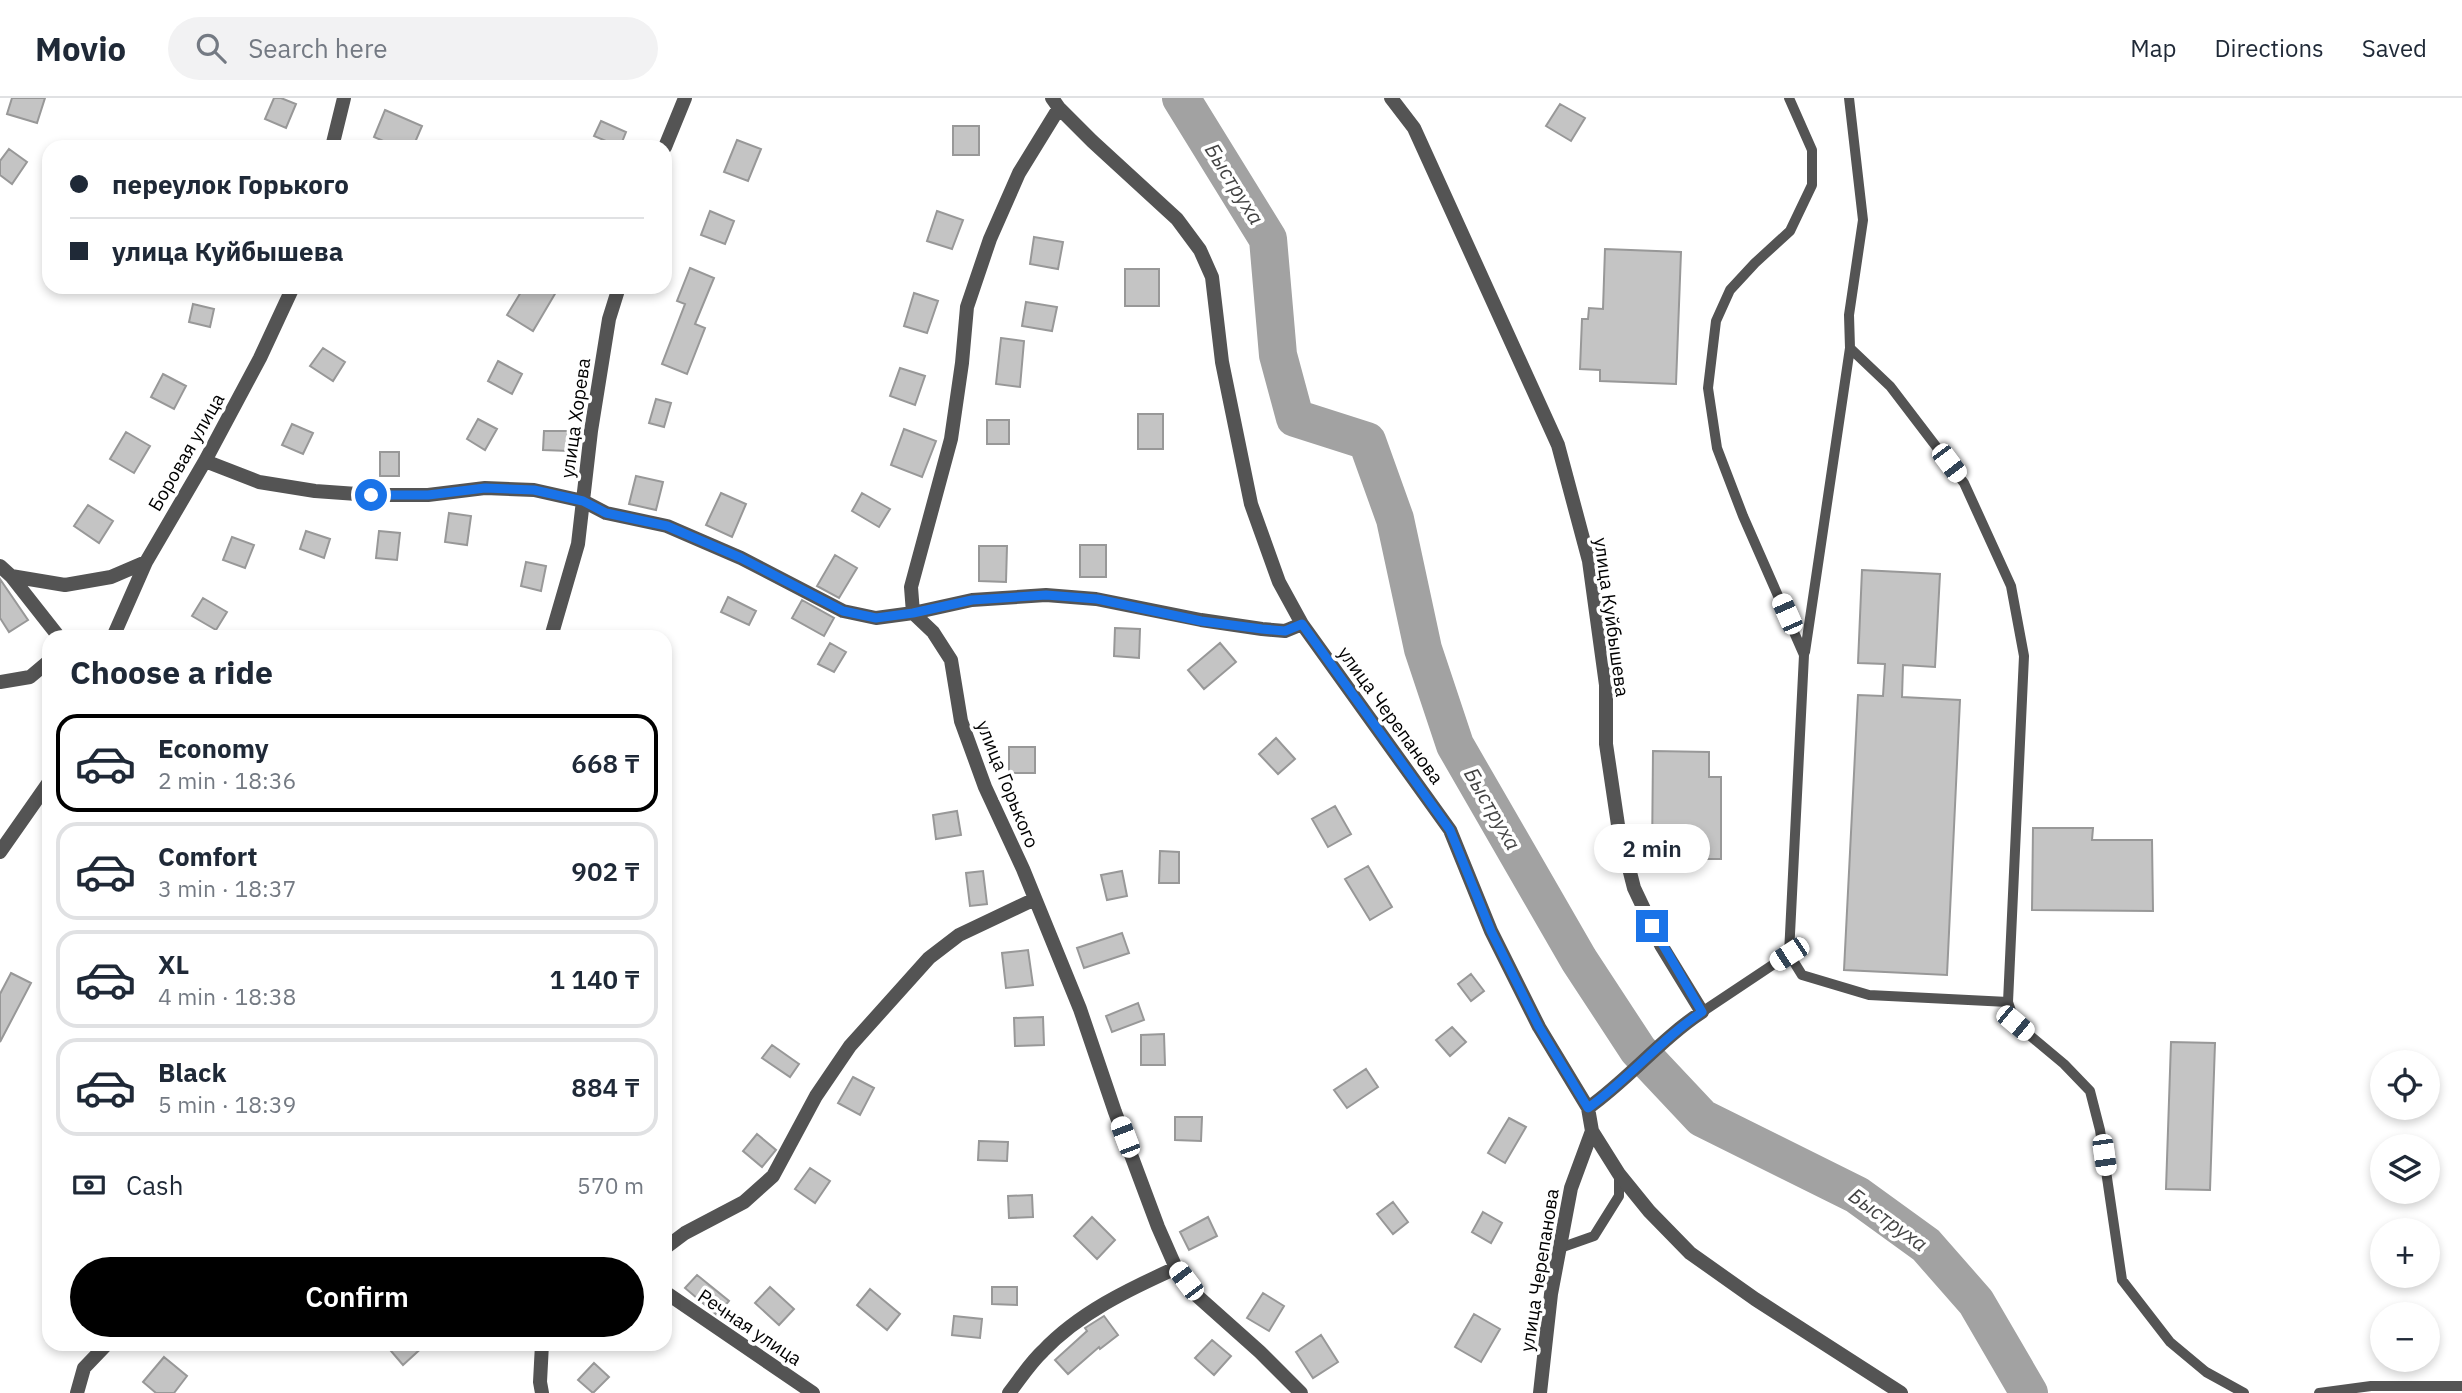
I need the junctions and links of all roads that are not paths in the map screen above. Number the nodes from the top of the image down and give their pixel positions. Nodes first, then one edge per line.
1 (344, 98) edge
2 (685, 98) edge
3 (1391, 98) edge
4 (1789, 98) edge
5 (1849, 98) edge
6 (1056, 103) edge
7 (334, 140) edge
8 (668, 140) edge
9 (290, 294) edge
10 (617, 294) edge
11 (1850, 348) junction
12 (205, 461) junction
13 (583, 501) junction
14 (146, 562) junction
15 (6, 571) edge
16 (913, 613) junction
17 (1302, 624) junction
18 (54, 630) edge
19 (116, 630) edge
20 (553, 630) edge
21 (1804, 655) junction
22 (42, 667) edge
23 (0, 682) edge
24 (42, 792) edge
25 (0, 852) edge
26 (1035, 899) junction
27 (1789, 954) junction
28 (2008, 1002) junction
29 (1702, 1012) junction
30 (1588, 1108) junction
31 (1592, 1131) junction
32 (1619, 1174) junction
33 (672, 1243) edge
34 (1560, 1248) junction
35 (1176, 1268) junction
36 (672, 1297) edge
37 (100, 1351) edge
38 (542, 1351) edge
39 (2462, 1386) edge
40 (79, 1392) edge
41 (542, 1393) edge
42 (813, 1393) edge
43 (1009, 1393) edge
44 (1301, 1393) edge
45 (1540, 1393) edge
46 (1901, 1393) edge
47 (2244, 1393) edge
48 (2319, 1393) edge

1 - 7 street
2 - 8 street
3 - 29 street, улица Куйбышева
4 - 21 lane
5 - 11 lane
6 - 16 street
6 - 17 street, улица Черепанова
9 - 12 street, Боровая улица
10 - 13 street, улица Хорева
11 - 21 lane
11 - 28 lane
12 - 13 street
12 - 14 street, Боровая улица
13 - 16 street
13 - 20 street, улица Хорева
14 - 15 street
14 - 19 street, Боровая улица
15 - 18 street
16 - 17 street
16 - 26 street, улица Горького
17 - 30 street, улица Черепанова
21 - 27 lane
22 - 23 street
24 - 25 street
26 - 33 street
26 - 35 street, улица Горького
27 - 28 lane
27 - 29 lane
28 - 47 lane
29 - 30 street
30 - 31 street, улица Черепанова
31 - 32 street
31 - 34 street, улица Черепанова
32 - 34 lane
32 - 46 street
34 - 45 street, улица Черепанова
35 - 43 street
35 - 44 street, улица Горького
36 - 42 street, Речная улица
37 - 40 street
38 - 41 street
39 - 48 lane

